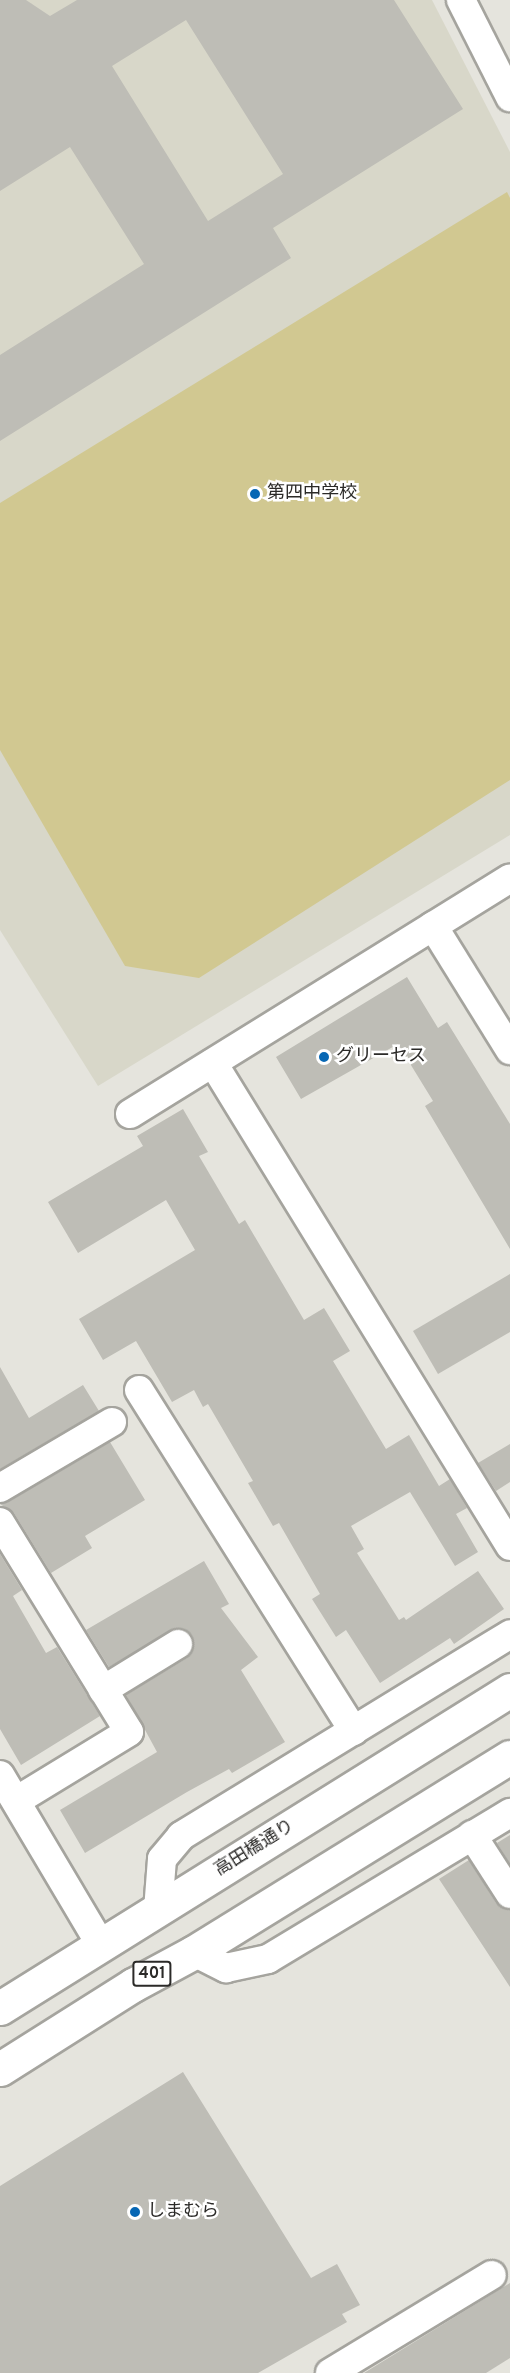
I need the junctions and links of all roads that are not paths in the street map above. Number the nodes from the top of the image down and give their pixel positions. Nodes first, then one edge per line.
1 (461, 0) edge
2 (510, 97) edge
3 (510, 878) edge
4 (433, 926) junction
5 (510, 1050) edge
6 (213, 1063) junction
7 (130, 1114) dead end
8 (139, 1390) dead end
9 (112, 1422) dead end
10 (0, 1488) edge
11 (0, 1522) edge
12 (510, 1546) edge
13 (510, 1634) edge
14 (178, 1644) dead end
15 (103, 1690) junction
16 (510, 1690) edge
17 (354, 1731) junction
18 (510, 1757) edge
19 (0, 1776) edge
20 (16, 1801) junction
21 (510, 1813) edge
22 (472, 1835) junction
23 (510, 1894) edge
24 (158, 1910) junction
25 (101, 1945) junction
26 (194, 1952) junction
27 (0, 2008) edge
28 (0, 2069) edge
29 (492, 2275) dead end
30 (330, 2373) edge

1 - 2 street
3 - 4 street
4 - 5 street
4 - 6 street
6 - 7 street
6 - 12 street
8 - 17 street
9 - 10 street
11 - 15 street
13 - 17 street
14 - 15 street
15 - 20 street
16 - 24 highway, 高田橋通り
17 - 24 street
18 - 26 highway, 401
19 - 20 street
20 - 25 street
21 - 22 street
22 - 23 street
22 - 26 street
24 - 25 highway, 高田橋通り
25 - 27 highway, 高田橋通り
26 - 28 highway, 401
29 - 30 street

